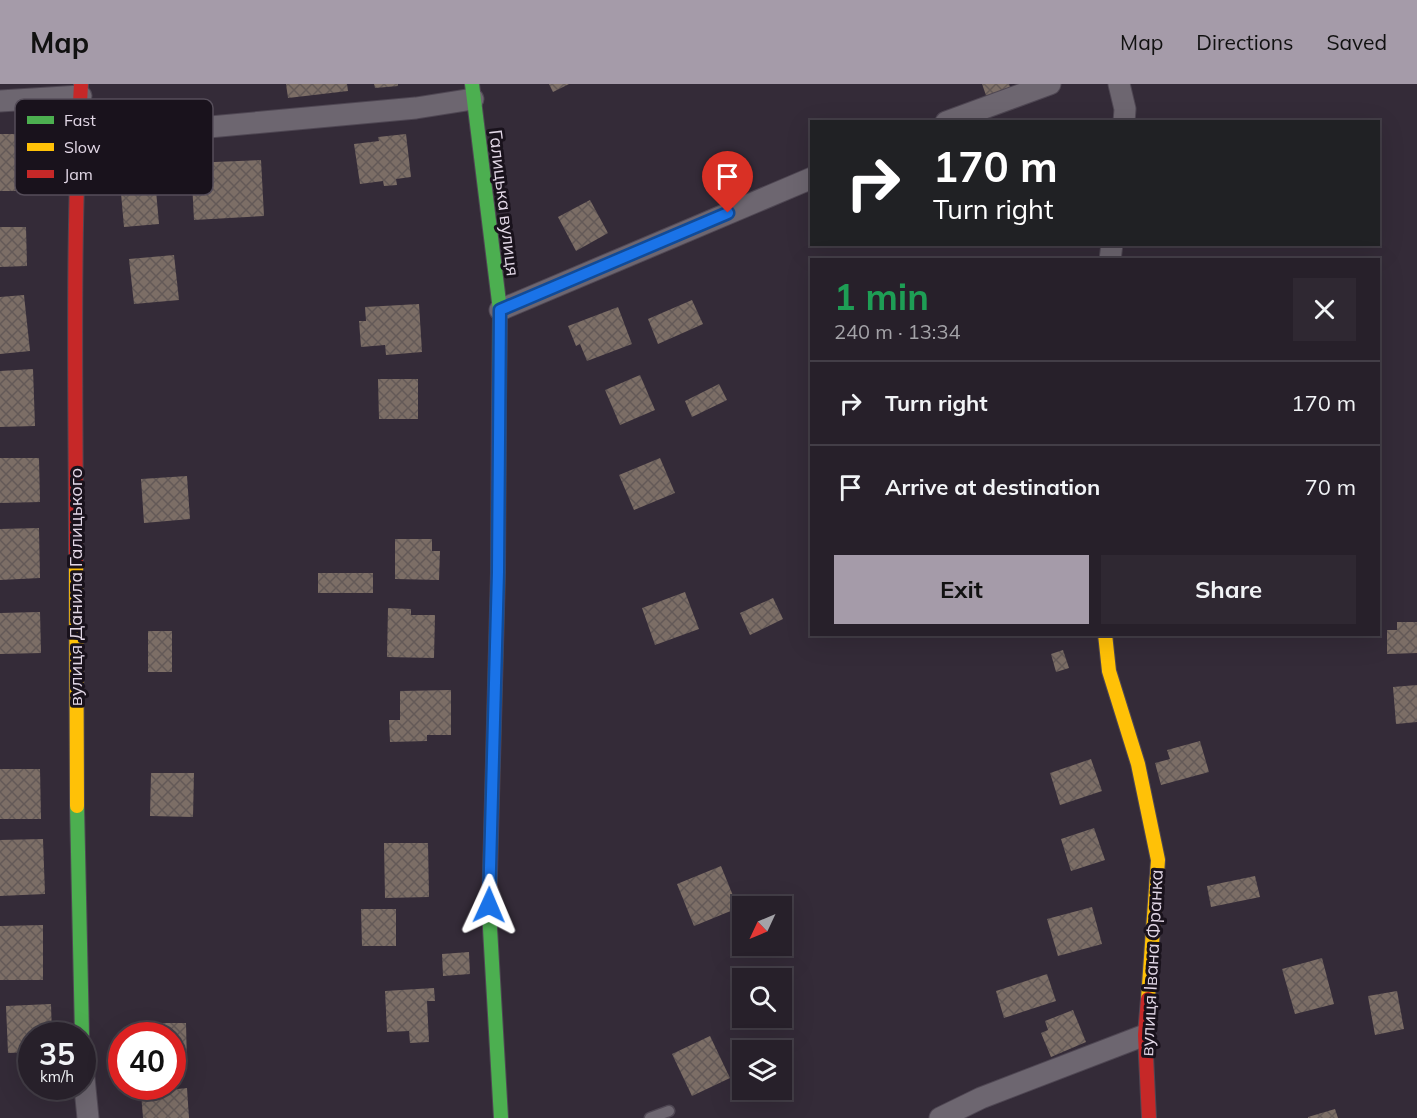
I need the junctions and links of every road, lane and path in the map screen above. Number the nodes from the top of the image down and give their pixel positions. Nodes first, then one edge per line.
1 (1050, 84) edge
2 (1119, 84) edge
3 (81, 90) edge
4 (472, 91) edge
5 (0, 100) edge
6 (951, 120) edge
7 (1124, 120) edge
8 (213, 127) edge
9 (810, 178) edge
10 (77, 195) edge
11 (500, 310) junction
12 (1106, 636) edge
13 (82, 1022) edge
14 (1144, 1035) junction
15 (86, 1100) edge
16 (669, 1111) dead end
17 (88, 1118) edge
18 (501, 1118) edge
19 (650, 1118) edge
20 (940, 1118) edge
21 (1149, 1118) edge

1 - 6 street
2 - 7 street
3 - 5 street
4 - 8 street
4 - 11 street, Галицька вулиця
9 - 11 street
10 - 13 street, вулиця Данила Галицького
11 - 18 street, Галицька вулиця
12 - 14 street, вулиця Івана Франка
14 - 20 street
14 - 21 street, вулиця Івана Франка
15 - 17 street
16 - 19 lane

